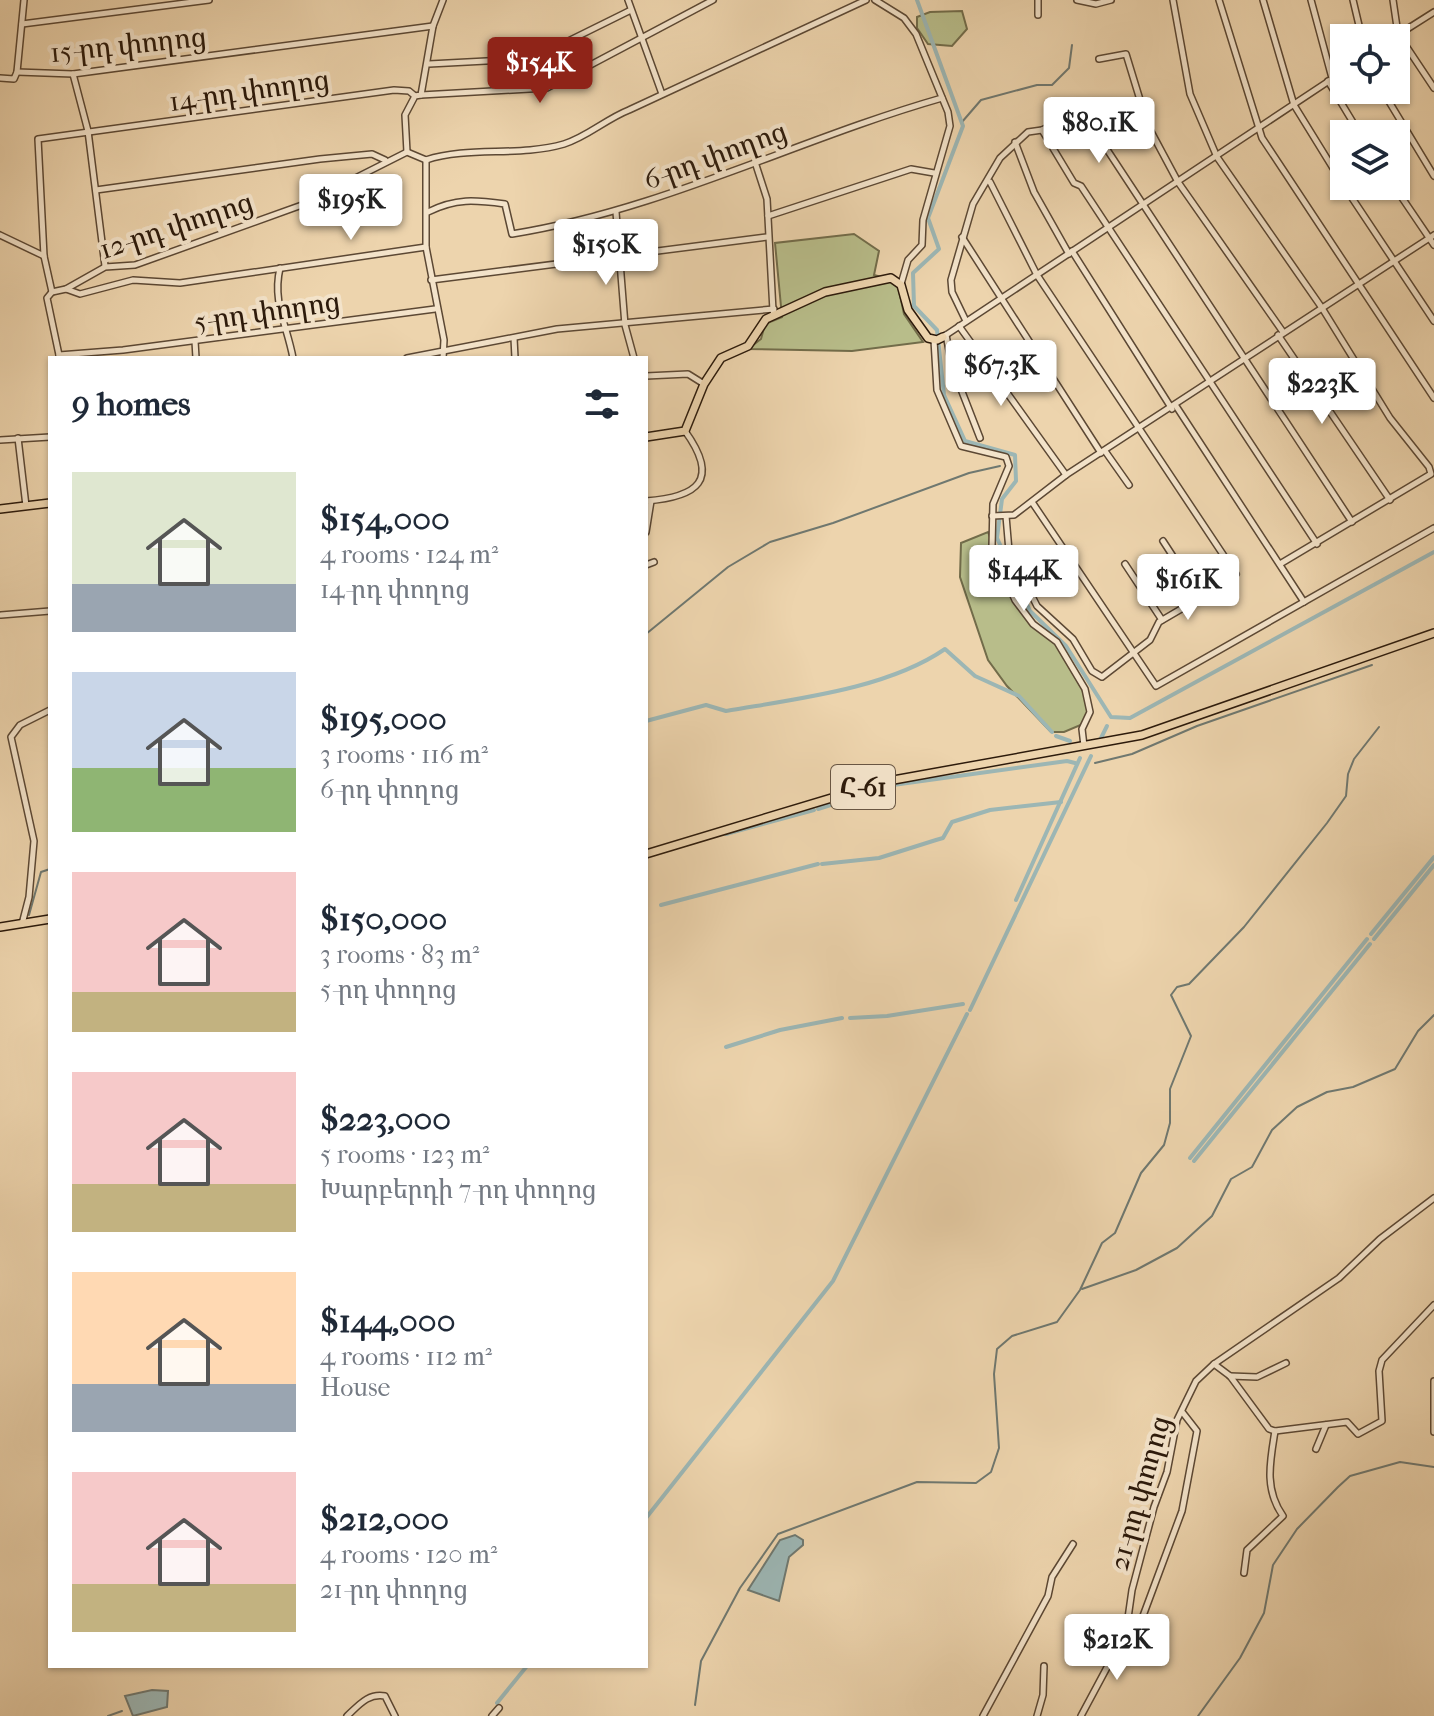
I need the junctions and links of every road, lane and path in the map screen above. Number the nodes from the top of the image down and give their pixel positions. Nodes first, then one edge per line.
1 (24, 0) edge
2 (209, 0) edge
3 (443, 0) edge
4 (628, 0) edge
5 (713, 0) edge
6 (853, 0) edge
7 (875, 0) edge
8 (1038, 0) edge
9 (1077, 0) edge
10 (1111, 0) edge
11 (1173, 0) edge
12 (1219, 0) edge
13 (1263, 0) edge
14 (1311, 0) edge
15 (1353, 0) edge
16 (1393, 0) edge
17 (863, 1) edge
18 (631, 10) junction
19 (1434, 12) edge
20 (1038, 15) dead end
21 (22, 24) junction
22 (1359, 24) edge
23 (1395, 24) edge
24 (433, 26) junction
25 (1410, 27) edge
26 (640, 39) junction
27 (1410, 55) edge
28 (1099, 59) dead end
29 (429, 64) junction
30 (17, 72) junction
31 (73, 74) junction
32 (0, 78) edge
33 (1330, 80) joint
34 (1434, 88) edge
35 (662, 94) junction
36 (418, 95) junction
37 (942, 98) junction
38 (1390, 104) edge
39 (1294, 105) junction
40 (1258, 129) junction
41 (1042, 130) junction
42 (88, 131) junction
43 (1015, 142) junction
44 (407, 152) junction
45 (1217, 157) junction
46 (426, 160) junction
47 (386, 161) junction
48 (755, 162) junction
49 (1330, 163) edge
50 (934, 173) junction
51 (1434, 176) edge
52 (989, 181) junction
53 (1178, 182) junction
54 (96, 190) junction
55 (1353, 200) edge
56 (1404, 200) edge
57 (1142, 205) junction
58 (428, 212) junction
59 (616, 212) junction
60 (768, 216) junction
61 (1107, 228) junction
62 (0, 235) edge
63 (767, 237) junction
64 (962, 237) junction
65 (1432, 237) edge
66 (1434, 245) edge
67 (426, 247) junction
68 (1071, 252) junction
69 (620, 255) junction
70 (44, 256) junction
71 (1393, 261) junction
72 (105, 267) junction
73 (280, 268) junction
74 (1037, 275) junction
75 (431, 280) junction
76 (1360, 283) junction
77 (901, 285) junction
78 (66, 289) junction
79 (52, 292) junction
80 (1001, 298) junction
81 (1322, 308) junction
82 (435, 309) junction
83 (773, 312) junction
84 (966, 321) junction
85 (1434, 321) edge
86 (625, 325) junction
87 (959, 326) junction
88 (288, 328) junction
89 (1280, 334) junction
90 (514, 338) junction
91 (940, 338) junction
92 (195, 341) junction
93 (443, 355) edge
94 (59, 356) edge
95 (196, 356) edge
96 (293, 356) edge
97 (515, 356) edge
98 (633, 356) edge
99 (1246, 359) junction
100 (648, 376) edge
101 (1211, 383) junction
102 (704, 384) junction
103 (1434, 398) edge
104 (1174, 407) junction
105 (1139, 429) junction
106 (685, 431) junction
107 (48, 437) edge
108 (648, 437) edge
109 (18, 438) junction
110 (980, 438) dead end
111 (0, 440) edge
112 (1103, 452) junction
113 (1066, 475) junction
114 (1129, 485) dead end
115 (1390, 500) junction
116 (648, 501) edge
117 (1032, 502) junction
118 (48, 503) edge
119 (26, 506) junction
120 (0, 509) edge
121 (992, 516) junction
122 (1006, 516) junction
123 (1352, 522) junction
124 (1434, 528) edge
125 (1163, 541) dead end
126 (1317, 544) junction
127 (654, 562) dead end
128 (648, 564) edge
129 (1125, 564) dead end
130 (1280, 564) junction
131 (1236, 574) dead end
132 (1304, 602) junction
133 (48, 611) edge
134 (1, 615) edge
135 (1162, 620) junction
136 (1434, 633) edge
137 (1133, 653) junction
138 (48, 711) edge
139 (1084, 748) junction
140 (648, 853) edge
141 (48, 919) edge
142 (22, 924) junction
143 (0, 927) edge
144 (1434, 1198) edge
145 (1434, 1305) edge
146 (1286, 1363) dead end
147 (1214, 1364) junction
148 (1230, 1376) junction
149 (1434, 1381) edge
150 (1182, 1413) junction
151 (1326, 1425) junction
152 (1275, 1431) junction
153 (1434, 1432) edge
154 (1316, 1449) dead end
155 (1073, 1544) dead end
156 (1244, 1573) dead end
157 (1126, 1632) junction
158 (1044, 1666) dead end
159 (499, 1708) dead end
160 (347, 1716) edge
161 (395, 1716) edge
162 (492, 1716) edge
163 (983, 1716) edge
164 (1037, 1716) edge
165 (1081, 1716) edge

1 - 21 street
2 - 21 street
3 - 24 street
4 - 18 street
5 - 26 street, 14-րդ փողոց
6 - 17 street
7 - 37 street
8 - 20 street
9 - 10 street
11 - 45 street
12 - 40 street
13 - 39 street
14 - 33 street
15 - 22 street
16 - 23 street
17 - 35 street
18 - 26 street
18 - 29 street
19 - 25 street
21 - 30 street
24 - 29 street
24 - 31 street, 15-րդ փողոց
26 - 35 street
26 - 36 street, 14-րդ փողոց
27 - 34 street
28 - 53 street
29 - 36 street
30 - 31 street, 15-րդ փողոց
30 - 32 street
31 - 42 street
33 - 39 street
35 - 46 street
36 - 42 street, 14-րդ փողոց
36 - 44 street
37 - 48 street, 6-րդ փողոց
37 - 50 street
38 - 51 street
39 - 40 street
39 - 49 street
40 - 45 street
40 - 76 street
41 - 43 street
41 - 57 street
41 - 61 street
42 - 54 street
42 - 70 street, 14-րդ փողոց
43 - 52 street
43 - 68 street
44 - 46 street
44 - 47 street, 12-րդ փողոց
45 - 53 street
45 - 81 street
46 - 58 street
47 - 54 street
47 - 72 street, 12-րդ փողոց
48 - 59 street, 6-րդ փողոց
48 - 60 street
50 - 60 street
50 - 77 street
52 - 64 street
52 - 74 street
53 - 57 street
53 - 89 street
54 - 72 street
55 - 71 street
56 - 65 street
57 - 61 street
57 - 99 street
58 - 59 street, 6-րդ փողոց
58 - 67 street
59 - 69 street
60 - 63 street
61 - 68 street
61 - 101 street
62 - 70 street
63 - 69 street
63 - 83 street
64 - 80 street
64 - 84 street
65 - 66 street
65 - 71 street
67 - 73 street
67 - 75 street
68 - 74 street
68 - 104 street
69 - 75 street
69 - 86 street
70 - 79 street
71 - 76 street
71 - 85 street
72 - 78 street, 12-րդ փողոց
73 - 78 street
73 - 88 street
74 - 80 street
74 - 105 street
75 - 82 street
76 - 81 street
76 - 103 street
77 - 83 main road
77 - 91 main road
78 - 79 street
79 - 94 street
80 - 84 street
80 - 112 street
81 - 89 street
81 - 115 street
82 - 88 street, 5-րդ փողոց
82 - 93 street
83 - 86 street
83 - 102 main road
84 - 87 street
86 - 90 street
86 - 98 street
87 - 91 street
87 - 113 street
88 - 92 street, 5-րդ փողոց
88 - 96 street
89 - 99 street
89 - 115 street
90 - 93 street
90 - 97 street
91 - 110 street
91 - 121 street
92 - 94 street, 5-րդ փողոց
92 - 95 street
99 - 101 street
99 - 123 street
100 - 102 street
101 - 104 street
101 - 126 street
102 - 106 main road
104 - 105 street
104 - 130 street
105 - 112 street
105 - 131 street
106 - 108 main road
106 - 116 street
107 - 109 street
109 - 111 street
109 - 119 street
112 - 113 street
112 - 114 street
113 - 117 street
115 - 123 street
117 - 122 street
117 - 137 street
118 - 119 main road
119 - 120 main road
121 - 122 street
121 - 139 street
122 - 137 street
123 - 126 street
124 - 132 street
125 - 135 street
126 - 130 street
127 - 128 street
129 - 135 street
130 - 132 street
132 - 137 street
133 - 134 street
135 - 137 street
136 - 139 main road, Հ-61
138 - 142 street
139 - 140 main road, Հ-61
141 - 142 main road
142 - 143 main road
144 - 147 street, 21-րդ փողոց
145 - 151 street
146 - 148 street
147 - 148 street
147 - 150 street, 21-րդ փողոց
148 - 152 street
149 - 153 street
150 - 157 street, 21-րդ փողոց
150 - 157 street
151 - 152 street
151 - 154 street
152 - 156 street
155 - 163 street
157 - 165 street, 21-րդ փողոց
158 - 164 street
159 - 162 street
160 - 161 street

